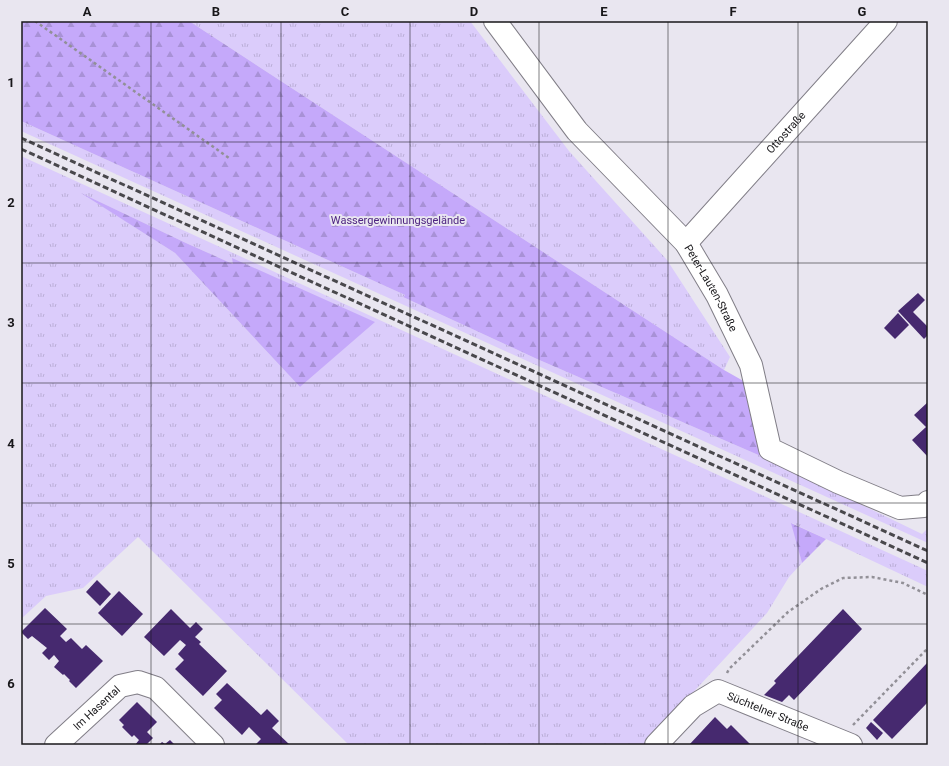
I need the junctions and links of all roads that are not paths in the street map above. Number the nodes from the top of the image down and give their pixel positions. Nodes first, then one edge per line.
1 (495, 21) edge
2 (886, 21) edge
3 (686, 243) junction
4 (928, 502) edge
5 (845, 742) edge
6 (56, 745) edge
7 (213, 745) edge
8 (656, 745) edge

1 - 3 street, Peter-Lauten-Straße
2 - 3 street, Ottostraße
3 - 4 street, Peter-Lauten-Straße
5 - 8 street, Süchtelner Straße
6 - 7 street, Im Hasental

